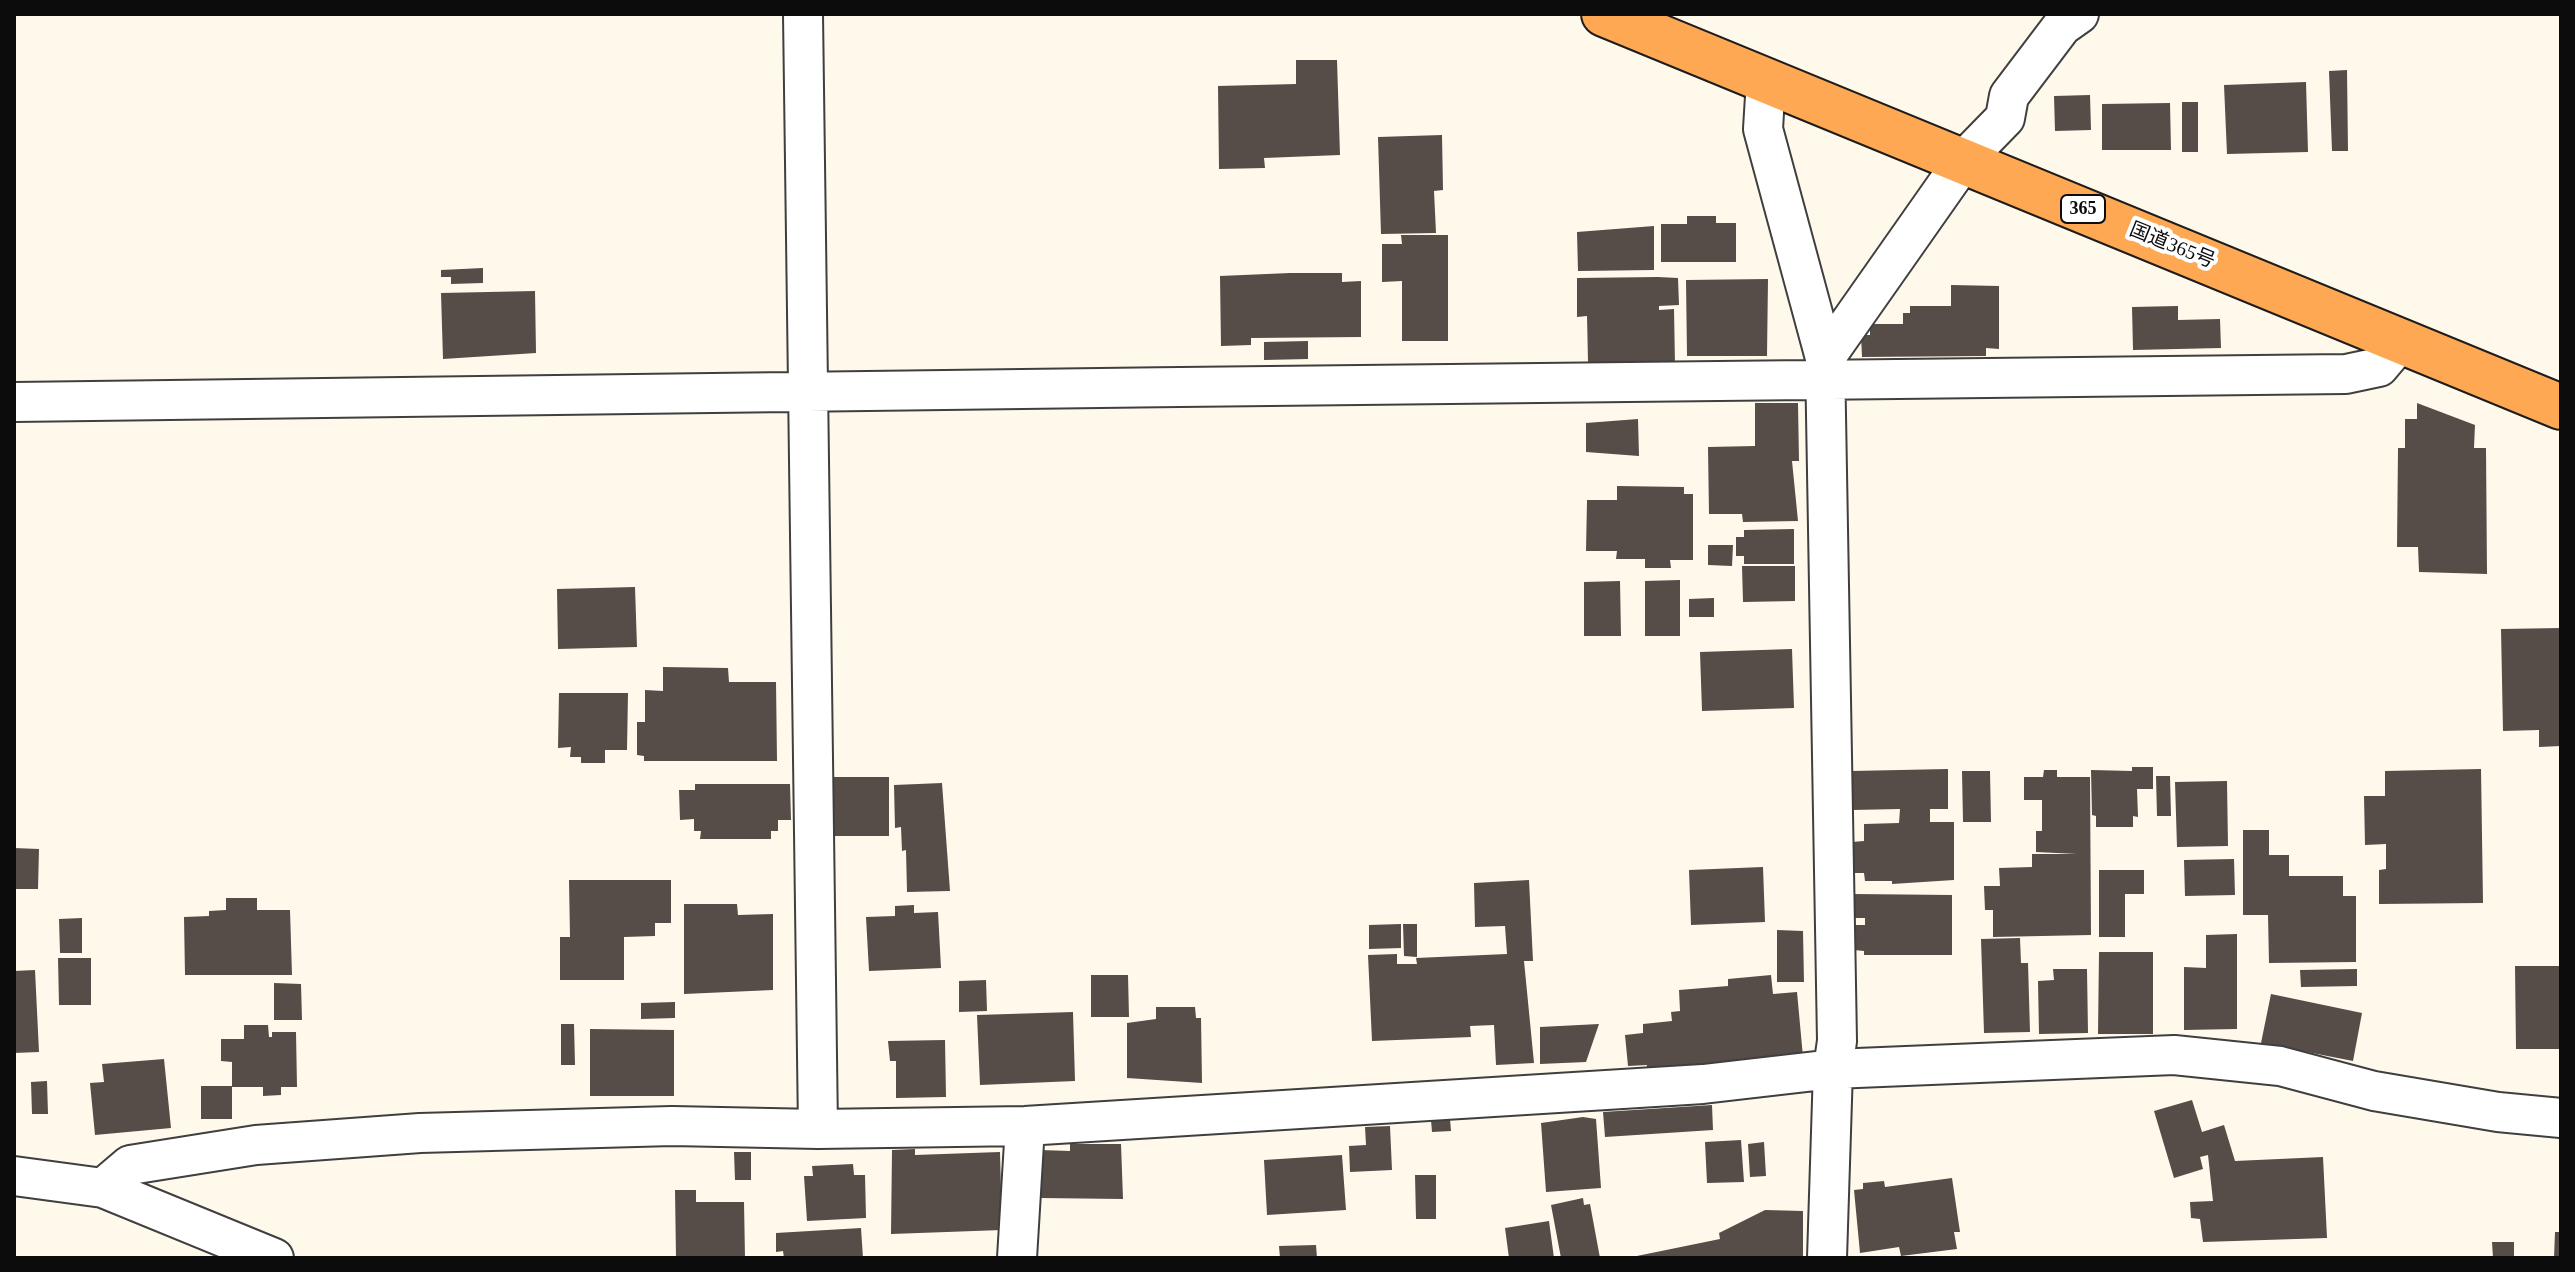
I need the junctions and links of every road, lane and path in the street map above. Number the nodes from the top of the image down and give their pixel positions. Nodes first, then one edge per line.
1 (803, 14) edge
2 (1604, 14) edge
3 (2079, 14) edge
4 (1766, 80) junction
5 (1964, 160) junction
6 (2401, 341) junction
7 (1824, 367) junction
8 (808, 395) junction
9 (14, 402) edge
10 (2561, 407) edge
11 (1833, 1069) junction
12 (2561, 1118) edge
13 (1025, 1126) junction
14 (818, 1129) junction
15 (14, 1176) edge
16 (103, 1188) junction
17 (274, 1258) edge
18 (1017, 1258) edge
19 (1827, 1258) edge

1 - 8 street
2 - 4 highway, 国道365号 / 365
3 - 5 street
4 - 5 highway, 国道365号 / 365
4 - 7 street
5 - 6 highway, 国道365号 / 365
5 - 7 street
6 - 7 street
6 - 10 highway, 国道365号 / 365
7 - 8 street
7 - 11 street
8 - 9 street
8 - 14 street
11 - 12 street
11 - 13 street
11 - 19 street
13 - 14 street
13 - 18 street
14 - 16 street
15 - 16 street
16 - 17 street

